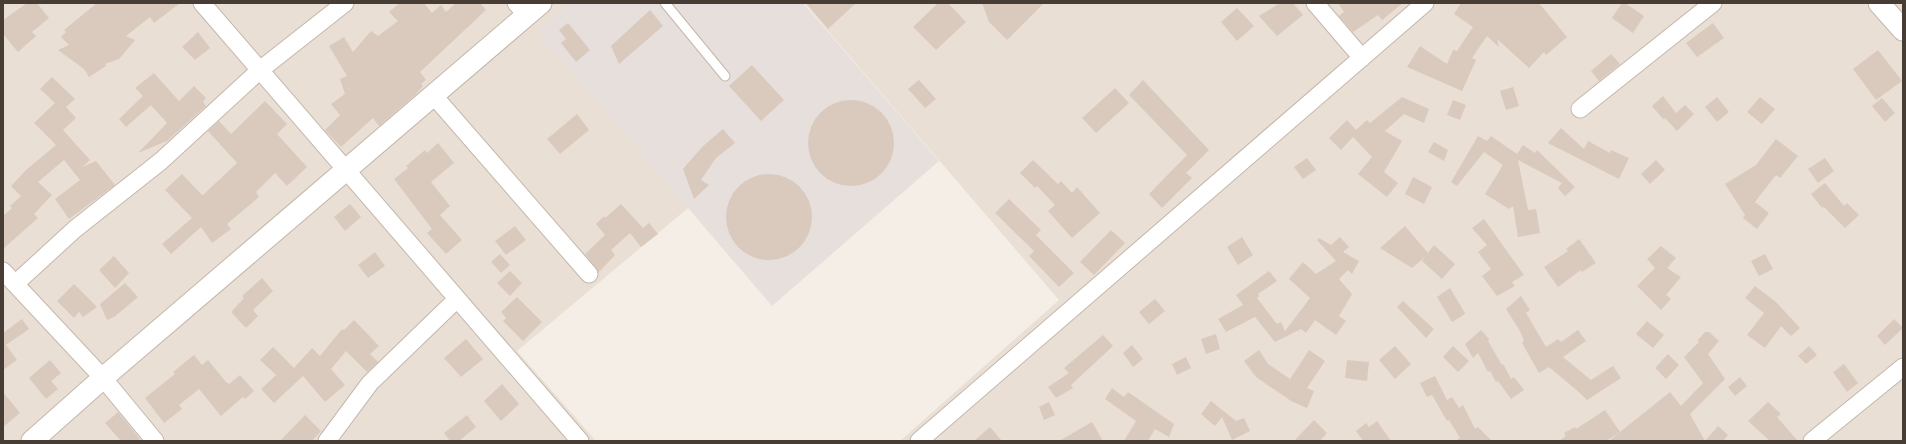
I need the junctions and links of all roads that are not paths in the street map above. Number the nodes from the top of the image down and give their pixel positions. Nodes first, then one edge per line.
1 (202, 3) edge
2 (345, 3) edge
3 (665, 3) edge
4 (1315, 3) edge
5 (1425, 3) edge
6 (1713, 3) edge
7 (1879, 3) edge
8 (528, 7) edge
9 (1903, 30) edge
10 (1362, 58) junction
11 (260, 70) junction
12 (725, 76) dead end
13 (434, 96) junction
14 (1580, 109) dead end
15 (346, 171) junction
16 (3, 271) edge
17 (589, 274) dead end
18 (15, 284) junction
19 (457, 299) junction
20 (1903, 367) edge
21 (103, 378) junction
22 (32, 441) edge
23 (155, 441) edge
24 (327, 441) edge
25 (580, 441) edge
26 (919, 441) edge
27 (1812, 441) edge

1 - 11 street
2 - 11 street
3 - 12 lane
4 - 10 street
5 - 10 street
6 - 14 street
7 - 9 street
8 - 13 street
10 - 26 street
11 - 15 street
11 - 18 street
13 - 15 street
13 - 17 street
15 - 19 street
15 - 21 street
16 - 18 street
18 - 21 street
19 - 24 street
19 - 25 street
20 - 27 street
21 - 22 street
21 - 23 street

